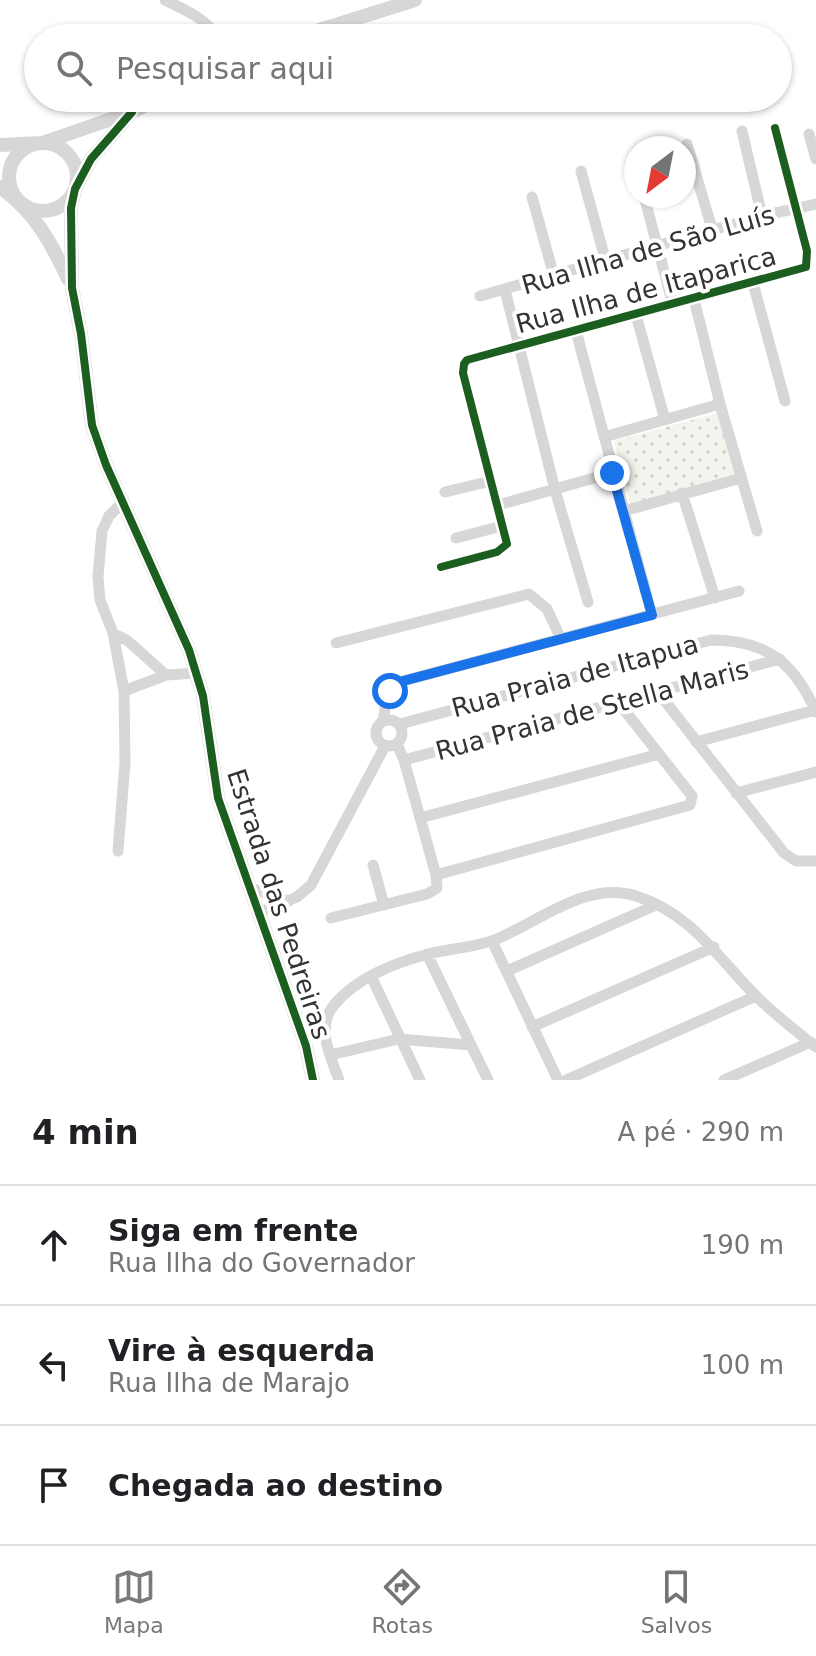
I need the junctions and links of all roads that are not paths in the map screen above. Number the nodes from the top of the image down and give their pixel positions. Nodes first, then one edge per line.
1 (165, 0) edge
2 (415, 0) edge
3 (207, 24) edge
4 (339, 24) edge
5 (132, 112) joint
6 (775, 128) dead end
7 (742, 131) dead end
8 (809, 134) dead end
9 (42, 143) junction
10 (0, 145) edge
11 (816, 159) edge
12 (581, 171) dead end
13 (696, 174) edge
14 (0, 187) edge
15 (75, 189) junction
16 (532, 197) dead end
17 (816, 204) edge
18 (23, 205) junction
19 (648, 208) edge
20 (794, 209) junction
21 (762, 216) junction
22 (713, 232) junction
23 (659, 247) junction
24 (606, 262) junction
25 (554, 276) junction
26 (753, 283) junction
27 (72, 288) junction
28 (505, 290) junction
29 (480, 296) dead end
30 (694, 299) junction
31 (673, 305) junction
32 (636, 315) junction
33 (576, 331) junction
34 (517, 345) junction
35 (785, 401) dead end
36 (720, 404) junction
37 (665, 420) junction
38 (604, 437) junction
39 (612, 473) junction
40 (741, 478) junction
41 (491, 481) junction
42 (555, 490) junction
43 (445, 492) dead end
44 (682, 493) junction
45 (123, 502) junction
46 (498, 505) junction
47 (624, 511) junction
48 (504, 530) junction
49 (757, 531) dead end
50 (456, 538) dead end
51 (441, 567) dead end
52 (739, 591) dead end
53 (715, 598) junction
54 (588, 602) dead end
55 (652, 615) junction
56 (113, 633) junction
57 (561, 639) junction
58 (336, 643) dead end
59 (780, 659) junction
60 (197, 673) junction
61 (166, 675) junction
62 (124, 691) junction
63 (657, 691) junction
64 (618, 702) junction
65 (816, 711) edge
66 (383, 721) junction
67 (400, 724) junction
68 (696, 742) junction
69 (397, 744) junction
70 (385, 746) junction
71 (659, 754) junction
72 (404, 760) junction
73 (816, 772) edge
74 (736, 793) junction
75 (420, 818) junction
76 (118, 851) dead end
77 (816, 861) edge
78 (373, 865) dead end
79 (436, 875) junction
80 (251, 888) junction
81 (289, 901) junction
82 (384, 905) junction
83 (656, 905) junction
84 (260, 912) junction
85 (331, 918) dead end
86 (492, 941) junction
87 (714, 947) junction
88 (427, 954) junction
89 (507, 971) junction
90 (371, 976) junction
91 (756, 996) junction
92 (532, 1027) junction
93 (399, 1039) junction
94 (325, 1042) junction
95 (813, 1044) edge
96 (471, 1045) junction
97 (306, 1046) junction
98 (330, 1055) junction
99 (313, 1080) edge
100 (339, 1080) edge
101 (420, 1080) edge
102 (488, 1080) edge
103 (558, 1080) edge
104 (566, 1080) edge
105 (724, 1080) edge

1 - 3 street
2 - 4 street
5 - 9 street
5 - 15 street
6 - 20 street, Rua Ilha de Itaparica
7 - 21 street
8 - 11 street
9 - 10 street
9 - 15 street
9 - 18 street
12 - 24 street
13 - 22 street
14 - 18 street
15 - 18 street
15 - 27 street, Estrada das Pedreiras
16 - 25 street
17 - 20 street, Rua Ilha de São Luís
18 - 27 street, Estrada das Pedreiras
19 - 23 street
20 - 21 street, Rua Ilha de São Luís
20 - 26 street, Rua Ilha de Itaparica
21 - 22 street, Rua Ilha de São Luís
22 - 23 street, Rua Ilha de São Luís
23 - 24 street, Rua Ilha de São Luís
23 - 31 street
24 - 25 street, Rua Ilha de São Luís
25 - 28 street, Rua Ilha de São Luís
26 - 30 street, Rua Ilha de Itaparica
26 - 35 street
27 - 45 street, Estrada das Pedreiras
28 - 29 street, Rua Ilha de São Luís
28 - 34 street
30 - 31 street, Rua Ilha de Itaparica
30 - 36 street
31 - 32 street, Rua Ilha de Itaparica
32 - 33 street, Rua Ilha de Itaparica
32 - 37 street
33 - 34 street, Rua Ilha de Itaparica
33 - 38 street
34 - 41 street, Rua Ilha de Itaparica
34 - 42 street
36 - 37 street
36 - 40 street
37 - 38 street
38 - 39 street
39 - 42 street
39 - 47 street
40 - 44 street
40 - 49 street
41 - 43 street
41 - 46 street
42 - 46 street
42 - 54 street
44 - 47 street
44 - 53 street
45 - 56 street
45 - 60 street, Estrada das Pedreiras
46 - 48 street
47 - 55 street
48 - 50 street
48 - 51 street
52 - 53 street
53 - 55 street
55 - 57 street
56 - 61 street
56 - 62 street
57 - 58 street
57 - 66 street
59 - 63 street, Rua Praia de Stella Maris
59 - 65 street, Rua Praia de Itapua
59 - 67 street, Rua Praia de Itapua
60 - 61 street
60 - 80 street, Estrada das Pedreiras
61 - 62 street
62 - 76 street
63 - 64 street, Rua Praia de Stella Maris
63 - 68 street
64 - 71 street
64 - 72 street, Rua Praia de Stella Maris
65 - 68 street
66 - 67 street
66 - 70 street
67 - 69 street
68 - 74 street
69 - 70 street
69 - 72 street
70 - 81 street
71 - 75 street
71 - 79 street
72 - 75 street
73 - 74 street
74 - 77 street
75 - 79 street
78 - 82 street
79 - 82 street
80 - 81 street
80 - 84 street, Estrada das Pedreiras
81 - 84 street
82 - 85 street
83 - 86 street
83 - 87 street
83 - 89 street
84 - 97 street, Estrada das Pedreiras
86 - 88 street
86 - 89 street
87 - 91 street
87 - 92 street
88 - 90 street
88 - 96 street
89 - 92 street
90 - 93 street
90 - 94 street
91 - 95 street
91 - 104 street
92 - 103 street
93 - 96 street
93 - 98 street
93 - 101 street
94 - 97 street
94 - 98 street
95 - 105 street
96 - 102 street
97 - 99 street, Estrada das Pedreiras
98 - 100 street

